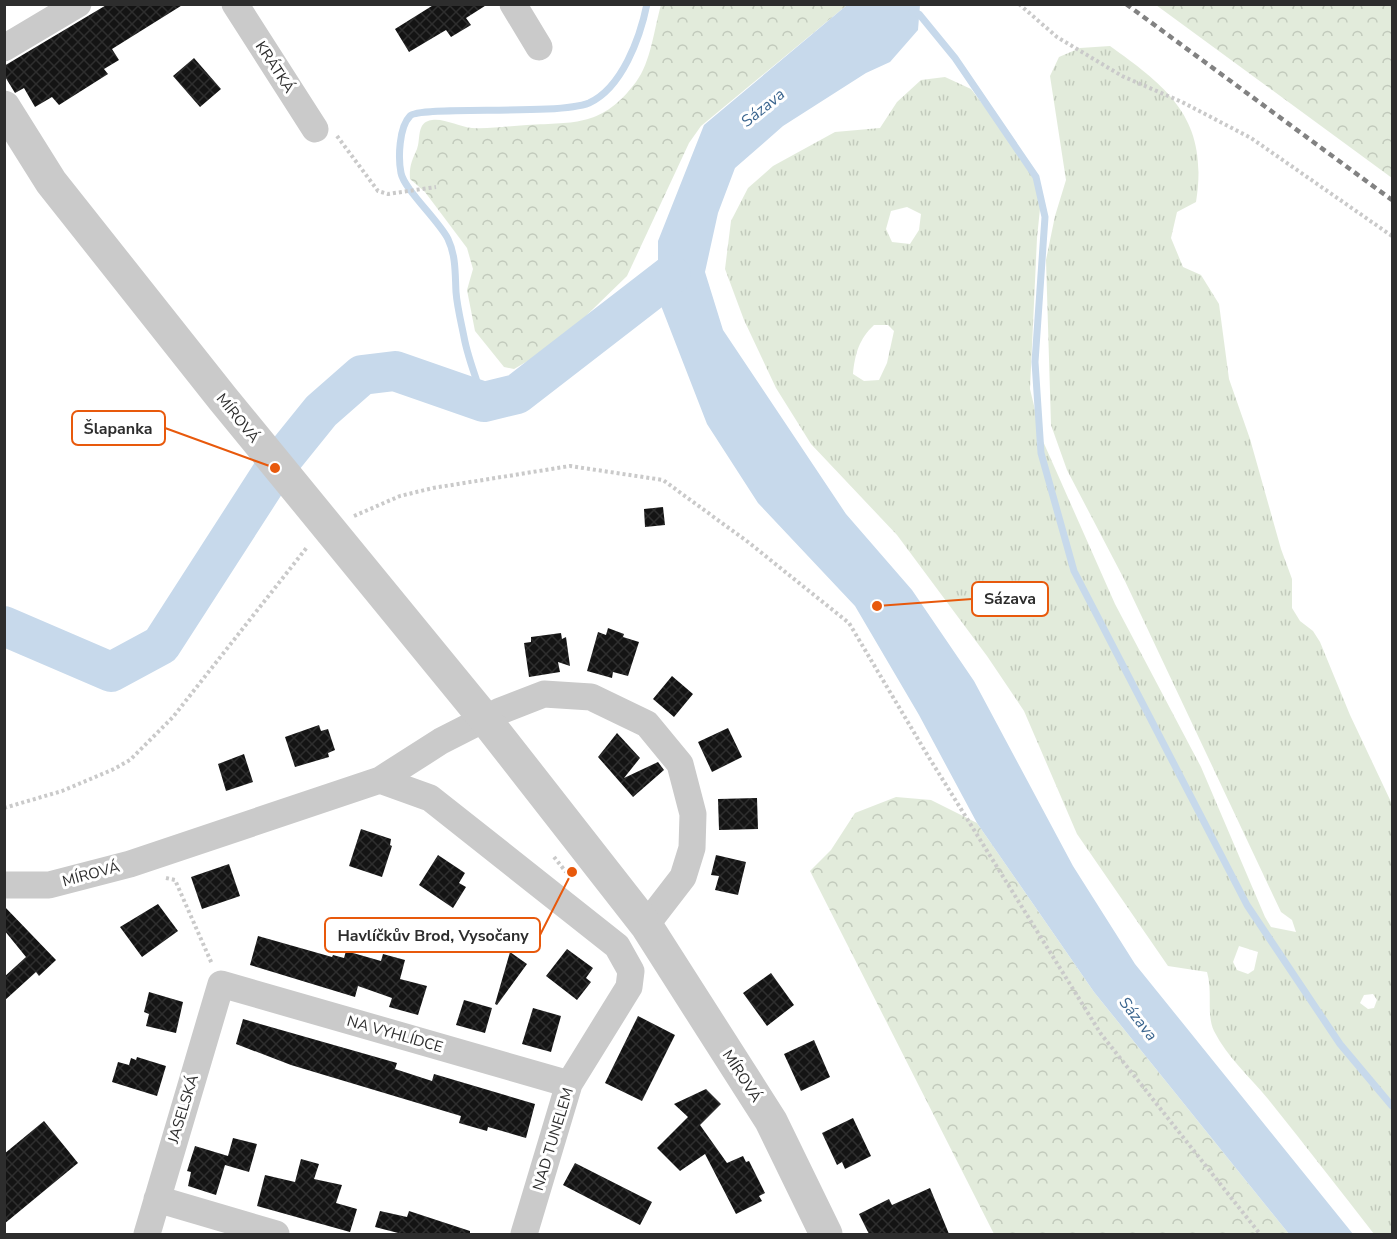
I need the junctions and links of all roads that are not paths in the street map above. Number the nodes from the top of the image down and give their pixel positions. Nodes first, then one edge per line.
1 (78, 4) edge
2 (235, 4) edge
3 (513, 4) edge
4 (539, 47) dead end
5 (4, 48) edge
6 (4, 107) edge
7 (315, 129) road end
8 (485, 719) junction
9 (380, 780) junction
10 (4, 885) edge
11 (646, 926) junction
12 (220, 984) joint
13 (569, 1084) junction
14 (157, 1199) junction
15 (147, 1234) edge
16 (276, 1234) edge
17 (524, 1234) edge
18 (826, 1234) edge

1 - 5 street
2 - 7 street, KRÁTKÁ
3 - 4 street
6 - 8 street, MÍROVÁ
8 - 9 street, MÍROVÁ
8 - 11 street, MÍROVÁ
8 - 11 street, MÍROVÁ
9 - 10 street, MÍROVÁ
9 - 13 street, NAD TUNELEM
11 - 18 street, MÍROVÁ
12 - 13 street, NA VYHLÍDCE
12 - 14 street, JASELSKÁ
13 - 17 street, NAD TUNELEM
14 - 15 street, JASELSKÁ
14 - 16 street

